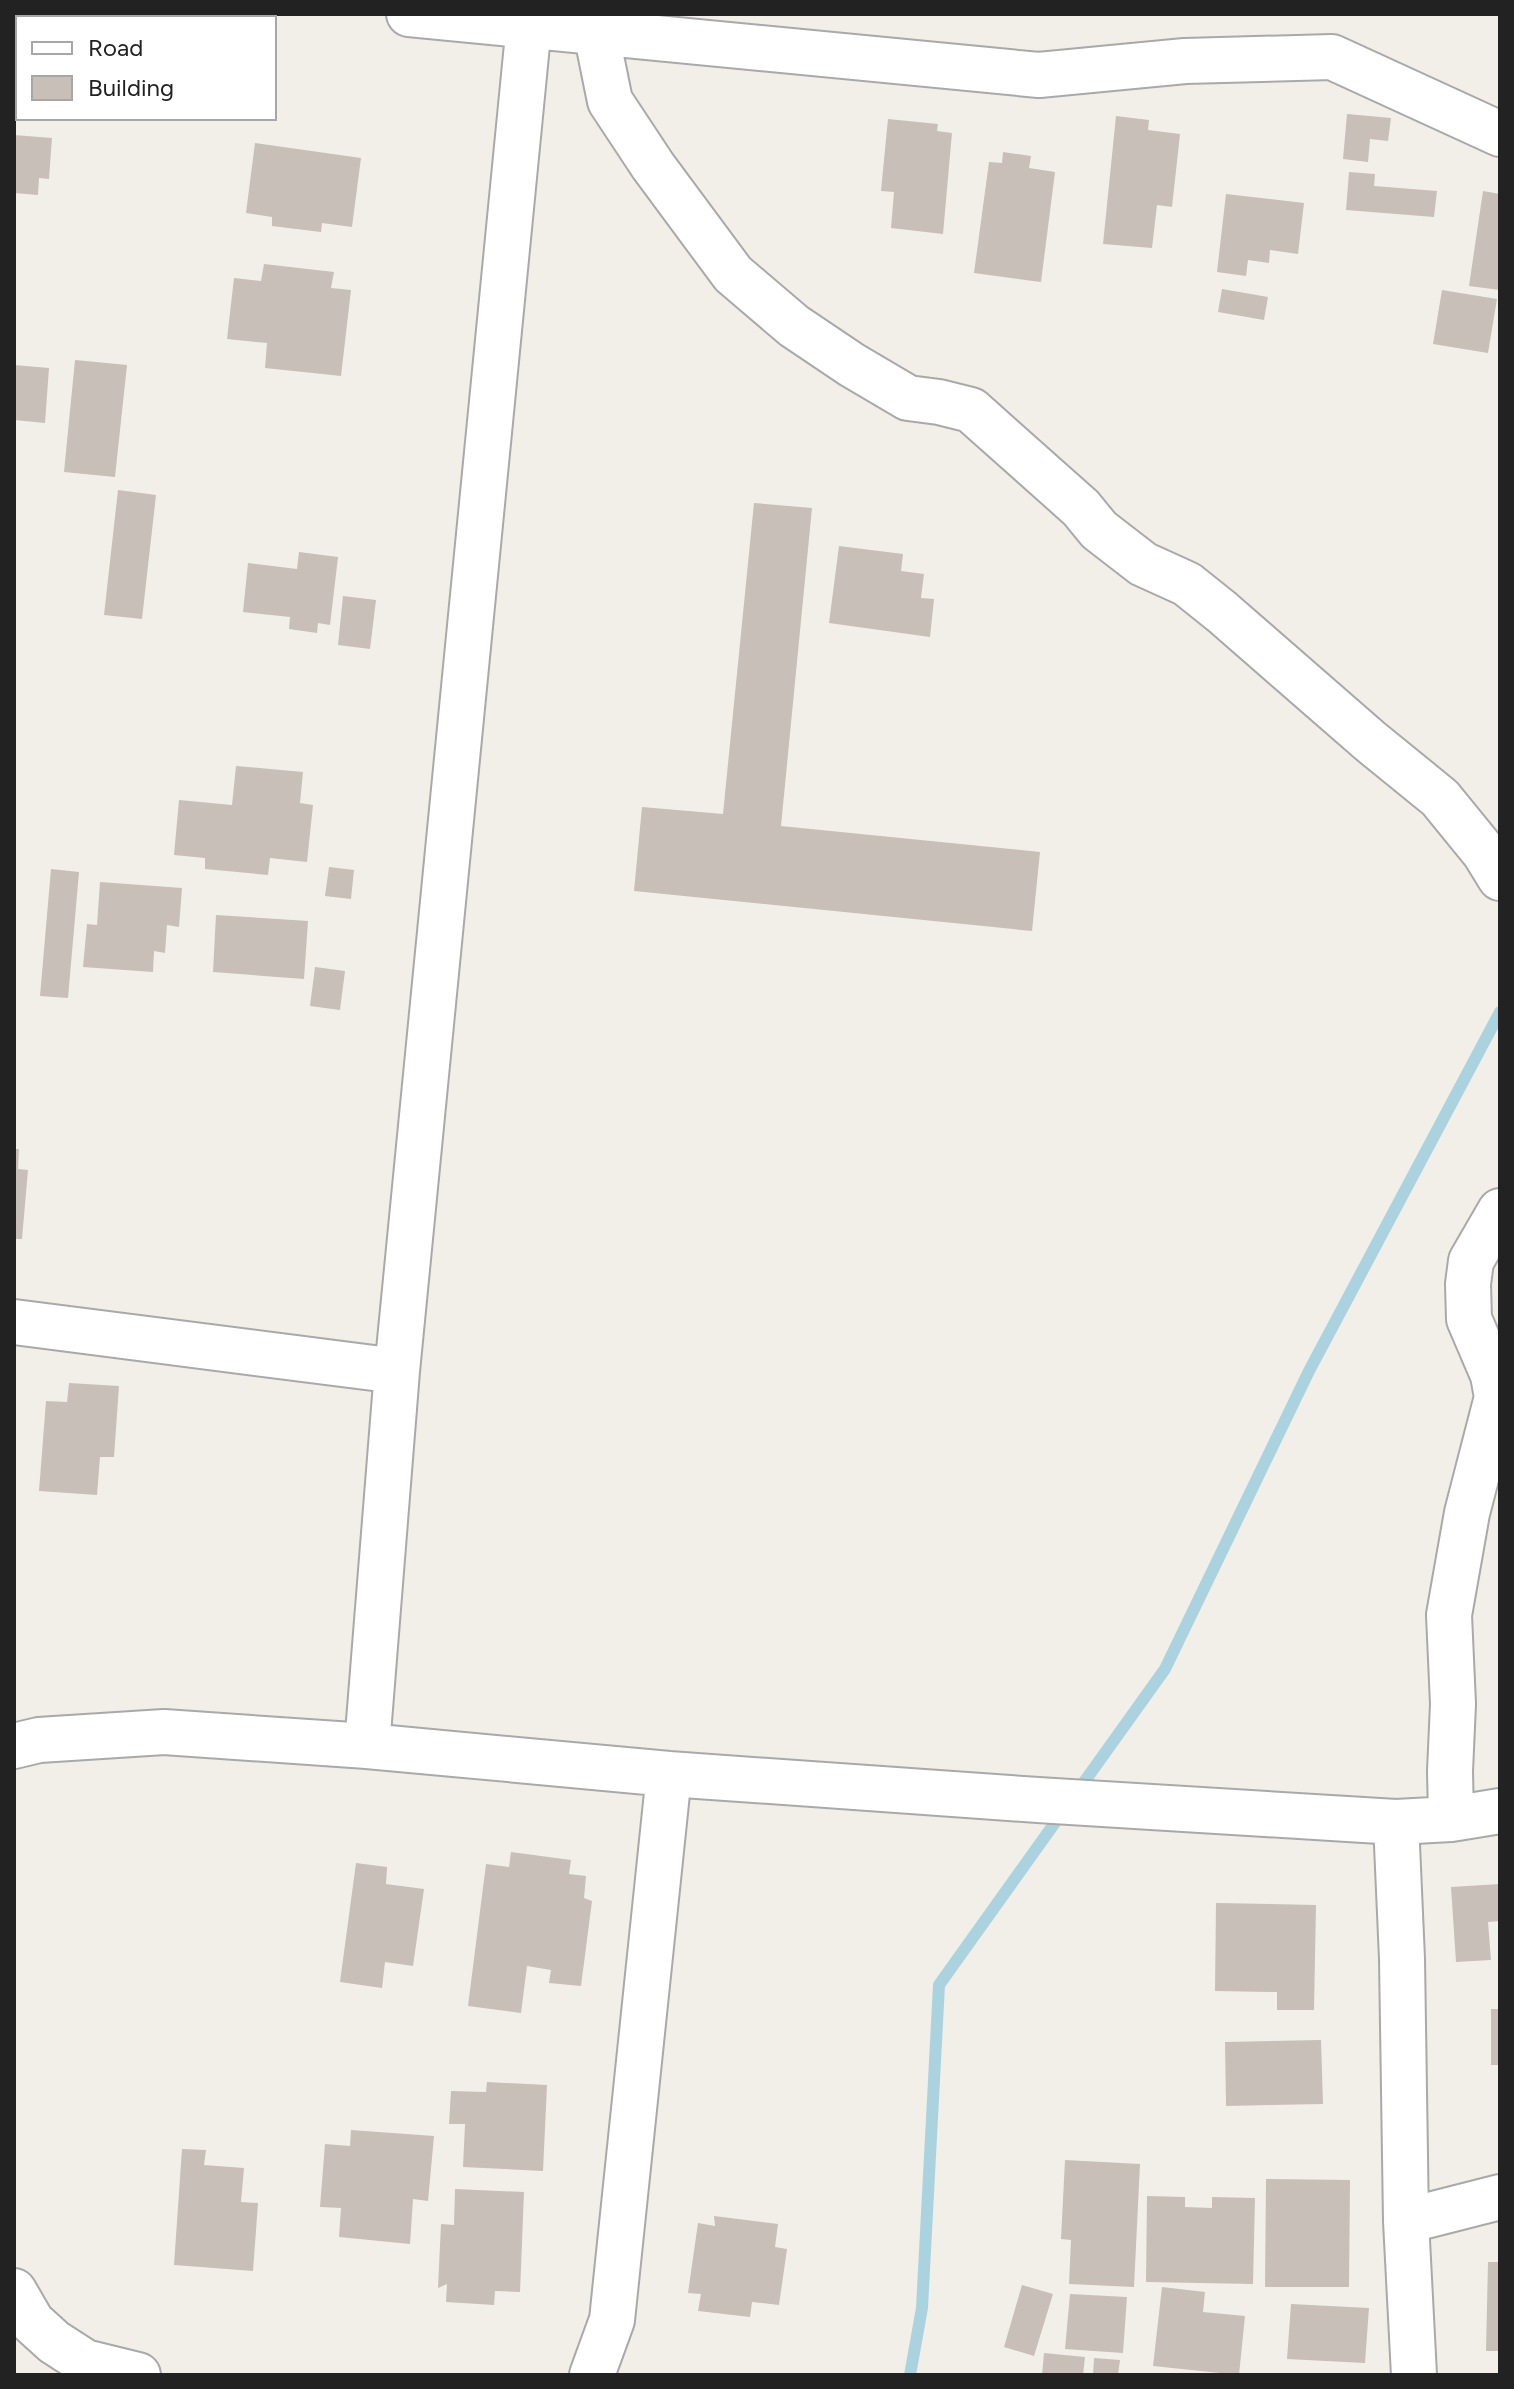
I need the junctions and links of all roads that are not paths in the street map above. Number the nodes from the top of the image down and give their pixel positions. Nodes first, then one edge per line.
1 (409, 14) edge
2 (529, 20) edge
3 (596, 32) junction
4 (1500, 134) edge
5 (1500, 878) edge
6 (1500, 1211) edge
7 (14, 1322) edge
8 (397, 1371) junction
9 (14, 1746) edge
10 (367, 1746) junction
11 (669, 1774) junction
12 (1500, 1811) edge
13 (1451, 1819) junction
14 (1396, 1822) junction
15 (1500, 2197) edge
16 (1406, 2221) junction
17 (14, 2291) edge
18 (138, 2375) edge
19 (592, 2375) edge
20 (1414, 2375) edge

1 - 2 street
2 - 3 street
2 - 8 street
3 - 4 street
3 - 5 street
6 - 13 street
7 - 8 street
8 - 10 street
9 - 10 street
10 - 11 street
11 - 14 street
11 - 19 street
12 - 13 street
13 - 14 street
14 - 16 street
15 - 16 street
16 - 20 street
17 - 18 street

